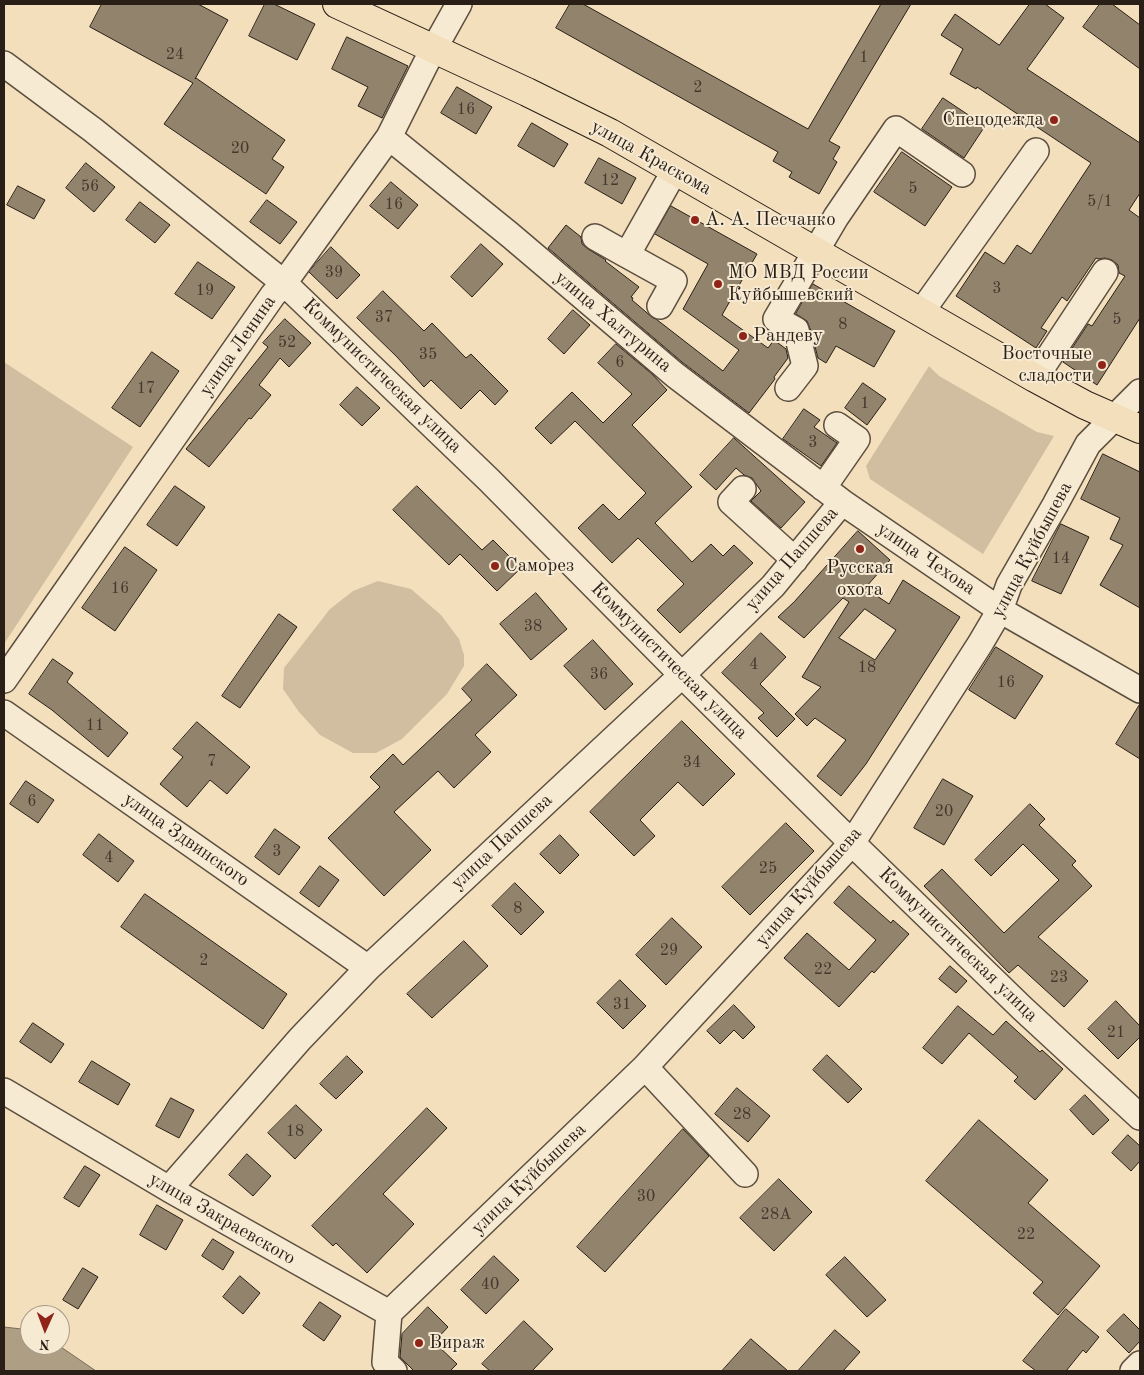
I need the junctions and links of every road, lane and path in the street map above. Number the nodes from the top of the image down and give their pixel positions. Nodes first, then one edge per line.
1 (337, 4) edge
2 (459, 4) edge
3 (434, 49) junction
4 (4, 64) edge
5 (388, 137) junction
6 (1036, 151) dead end
7 (675, 170) junction
8 (962, 174) dead end
9 (595, 237) dead end
10 (816, 251) junction
11 (627, 255) junction
12 (1105, 272) dead end
13 (284, 283) junction
14 (660, 306) dead end
15 (922, 312) junction
16 (1035, 378) junction
17 (788, 388) dead end
18 (1140, 392) edge
19 (1115, 417) junction
20 (837, 425) dead end
21 (1140, 429) edge
22 (743, 489) dead end
23 (832, 495) junction
24 (795, 560) junction
25 (1000, 610) junction
26 (682, 675) junction
27 (4, 680) edge
28 (1137, 680) edge
29 (4, 713) edge
30 (852, 843) junction
31 (368, 968) junction
32 (645, 1067) junction
33 (4, 1091) edge
34 (1140, 1117) edge
35 (745, 1174) dead end
36 (169, 1189) junction
37 (389, 1314) junction
38 (1140, 1364) edge
39 (394, 1371) edge
40 (1133, 1371) edge

1 - 3 main road, улица Краскома
2 - 3 street, улица Ленина
3 - 5 street, улица Ленина
3 - 7 main road, улица Краскома
4 - 13 street, Коммунистическая улица
5 - 13 street, улица Ленина
5 - 23 street, улица Халтурина
6 - 15 street
7 - 10 main road, улица Краскома
7 - 11 street
8 - 10 street
9 - 11 street
10 - 15 main road, улица Краскома
10 - 17 street
11 - 14 street
12 - 16 street
13 - 26 street, Коммунистическая улица
13 - 27 street, улица Ленина
15 - 16 main road, улица Краскома
16 - 19 main road, улица Краскома
18 - 19 street, улица Куйбышева
19 - 21 main road, улица Краскома
19 - 25 street, улица Куйбышева
20 - 23 street, улица Папшева
22 - 24 street
23 - 24 street, улица Папшева
23 - 25 street, улица Чехова
24 - 26 street, улица Папшева
25 - 28 street, улица Чехова
25 - 30 street, улица Куйбышева
26 - 30 street, Коммунистическая улица
26 - 31 street, улица Папшева
29 - 31 street, улица Здвинского
30 - 32 street, улица Куйбышева
30 - 34 street, Коммунистическая улица
31 - 36 street, улица Папшева
32 - 35 street
32 - 37 street, улица Куйбышева
33 - 36 street, улица Закраевского
36 - 37 street, улица Закраевского
37 - 39 street
38 - 40 street

